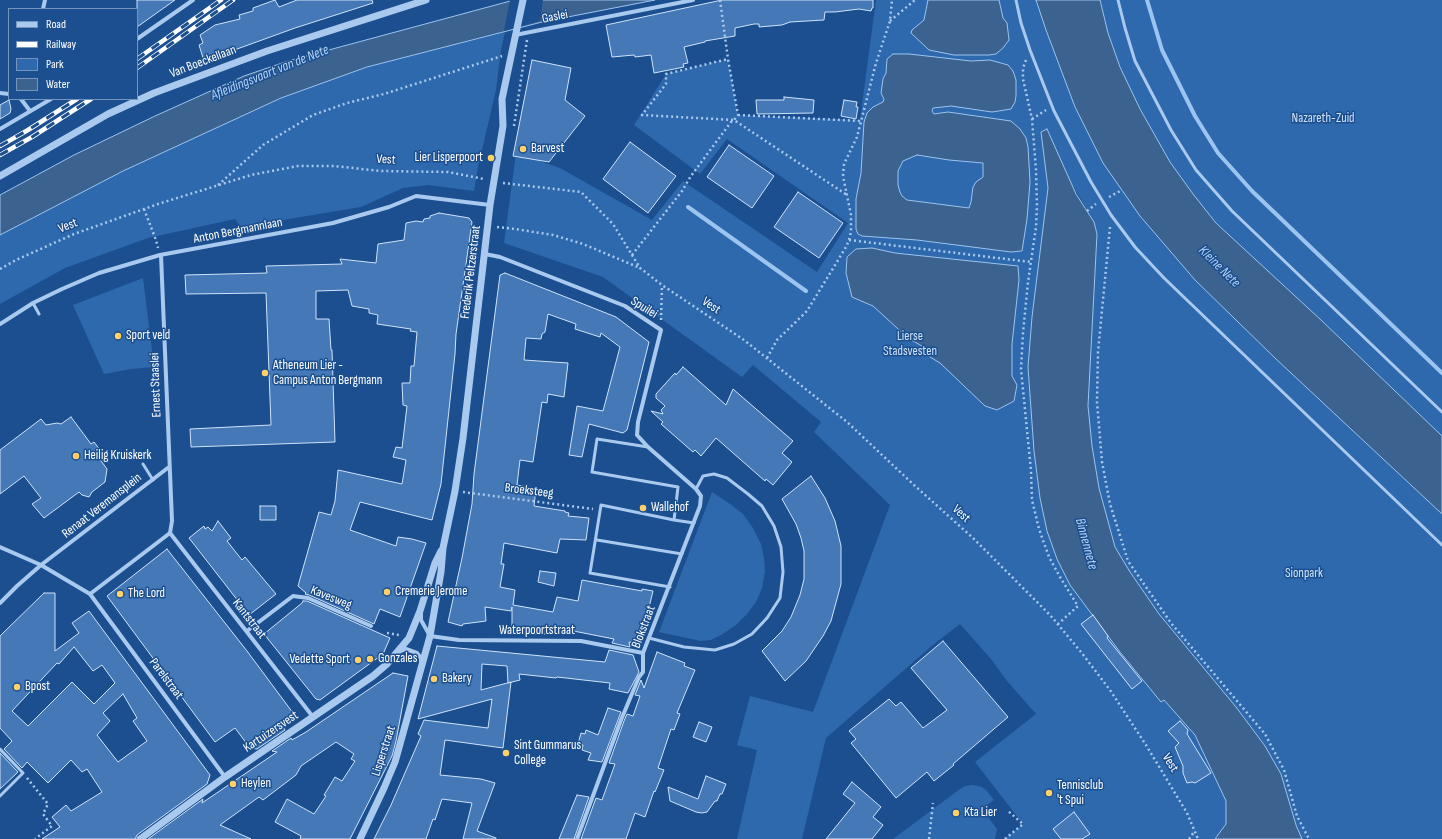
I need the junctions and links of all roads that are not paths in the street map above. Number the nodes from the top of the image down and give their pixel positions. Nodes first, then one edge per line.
1 (193, 0) edge
2 (426, 0) edge
3 (523, 0) edge
4 (693, 0) edge
5 (1016, 0) edge
6 (1118, 0) edge
7 (516, 32) junction
8 (138, 38) edge
9 (22, 100) edge
10 (49, 100) edge
11 (30, 111) junction
12 (0, 129) edge
13 (0, 176) edge
14 (490, 205) junction
15 (485, 254) junction
16 (161, 255) junction
17 (33, 303) junction
18 (38, 314) dead end
19 (0, 324) edge
20 (1442, 412) edge
21 (648, 447) junction
22 (142, 464) dead end
23 (169, 467) junction
24 (153, 480) junction
25 (696, 489) junction
26 (674, 520) junction
27 (694, 523) junction
28 (170, 533) junction
29 (597, 540) junction
30 (1442, 545) edge
31 (0, 547) edge
32 (443, 548) junction
33 (682, 554) junction
34 (42, 566) junction
35 (670, 587) junction
36 (90, 594) junction
37 (0, 603) edge
38 (420, 611) junction
39 (371, 626) dead end
40 (247, 631) junction
41 (430, 636) junction
42 (409, 638) joint
43 (649, 638) junction
44 (399, 651) junction
45 (643, 653) junction
46 (422, 667) junction
47 (313, 717) junction
48 (0, 749) edge
49 (225, 777) junction
50 (0, 796) edge
51 (140, 839) edge
52 (360, 839) edge
53 (577, 839) edge

1 - 8 street
2 - 13 street, Van Boeckellaan
3 - 7 street, Frederik Peltzerstraat
4 - 7 street, Gaslei
5 - 30 lane
6 - 20 lane
7 - 14 street, Frederik Peltzerstraat
9 - 11 street
10 - 11 street
11 - 12 street
14 - 15 street, Frederik Peltzerstraat
14 - 16 street, Anton Bergmannlaan
15 - 21 street, Spuilei
15 - 32 street, Frederik Peltzerstraat
16 - 17 street, Anton Bergmannlaan
16 - 23 street, Ernest Staaslei
17 - 18 lane
17 - 19 street, Anton Bergmannlaan
21 - 25 street, Spuilei
21 - 26 lane
22 - 24 lane
23 - 24 street, Renaat Veremansplein
23 - 28 street
24 - 34 street, Renaat Veremansplein
25 - 27 street, Blokstraat
25 - 43 lane
26 - 27 lane
26 - 29 lane
27 - 33 street, Blokstraat
28 - 36 street
28 - 40 street, Kantstraat
29 - 33 lane
29 - 35 lane
31 - 34 street
32 - 38 street, Frederik Peltzerstraat
32 - 41 street, Frederik Peltzerstraat
33 - 35 street, Blokstraat
34 - 36 street
34 - 37 street, Renaat Veremansplein
35 - 43 street, Blokstraat
36 - 49 street, Parelstraat
38 - 41 street
38 - 42 street, Frederik Peltzerstraat
39 - 40 street, Kavesweg
40 - 47 street, Kantstraat
41 - 45 street, Waterpoortstraat
41 - 46 street, Lisperstraat
42 - 44 street, Kartuizersvest
43 - 45 street, Blokstraat
44 - 46 street
44 - 47 street, Kartuizersvest
45 - 53 street, Blokstraat
46 - 52 street, Lisperstraat
47 - 49 street, Kartuizersvest
48 - 50 lane
49 - 51 street, Kartuizersvest

